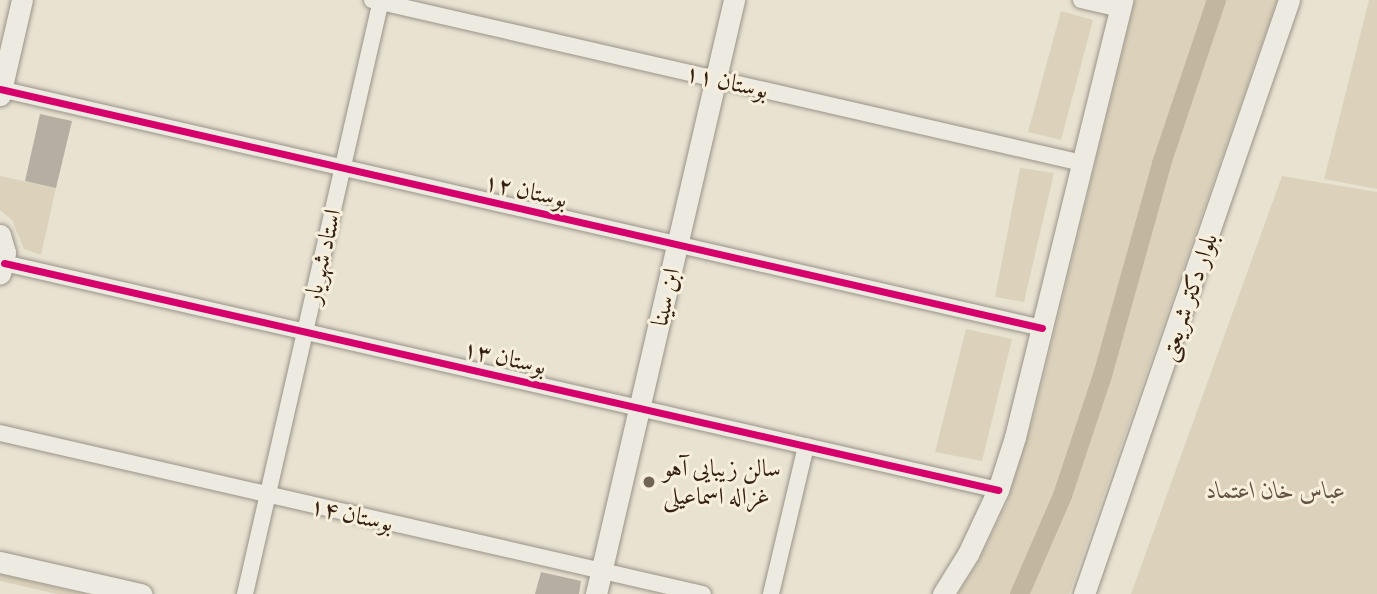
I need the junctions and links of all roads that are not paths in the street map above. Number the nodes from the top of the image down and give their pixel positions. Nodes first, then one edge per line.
1 (22, 0) edge
2 (734, 0) edge
3 (1081, 0) edge
4 (1289, 0) edge
5 (378, 1) edge
6 (1121, 5) edge
7 (716, 79) junction
8 (0, 91) edge
9 (1082, 163) junction
10 (343, 167) junction
11 (0, 234) edge
12 (677, 244) junction
13 (2, 268) edge
14 (1042, 328) junction
15 (305, 331) junction
16 (639, 408) junction
17 (0, 433) edge
18 (806, 446) junction
19 (998, 489) junction
20 (268, 495) junction
21 (0, 562) edge
22 (602, 571) junction
23 (141, 594) edge
24 (245, 594) edge
25 (596, 594) edge
26 (703, 594) edge
27 (771, 594) edge
28 (943, 594) edge
29 (1084, 594) edge

1 - 8 main road
2 - 7 main road, ابن سینا
3 - 6 street
4 - 29 main road, بلوار دکتر شریعتی
5 - 7 street, بوستان ۱۱
5 - 10 street, استاد شهریار
6 - 9 main road
7 - 9 street, بوستان ۱۱
7 - 12 main road, ابن سینا
8 - 10 street, بوستان ۱۲
9 - 14 main road
10 - 12 street, بوستان ۱۲
10 - 15 street, استاد شهریار
11 - 13 main road
12 - 14 street, بوستان ۱۲
12 - 16 main road, ابن سینا
13 - 15 street, بوستان ۱۳
14 - 19 main road
15 - 16 street, بوستان ۱۳
15 - 20 street, استاد شهریار
16 - 18 street, بوستان ۱۳
16 - 22 main road, ابن سینا
17 - 20 street, بوستان ۱۴
18 - 19 street, بوستان ۱۳
18 - 27 street
19 - 28 main road
20 - 22 street, بوستان ۱۴
20 - 24 street, استاد شهریار
21 - 23 main road
22 - 25 main road, ابن سینا
22 - 26 street, بوستان ۱۴

